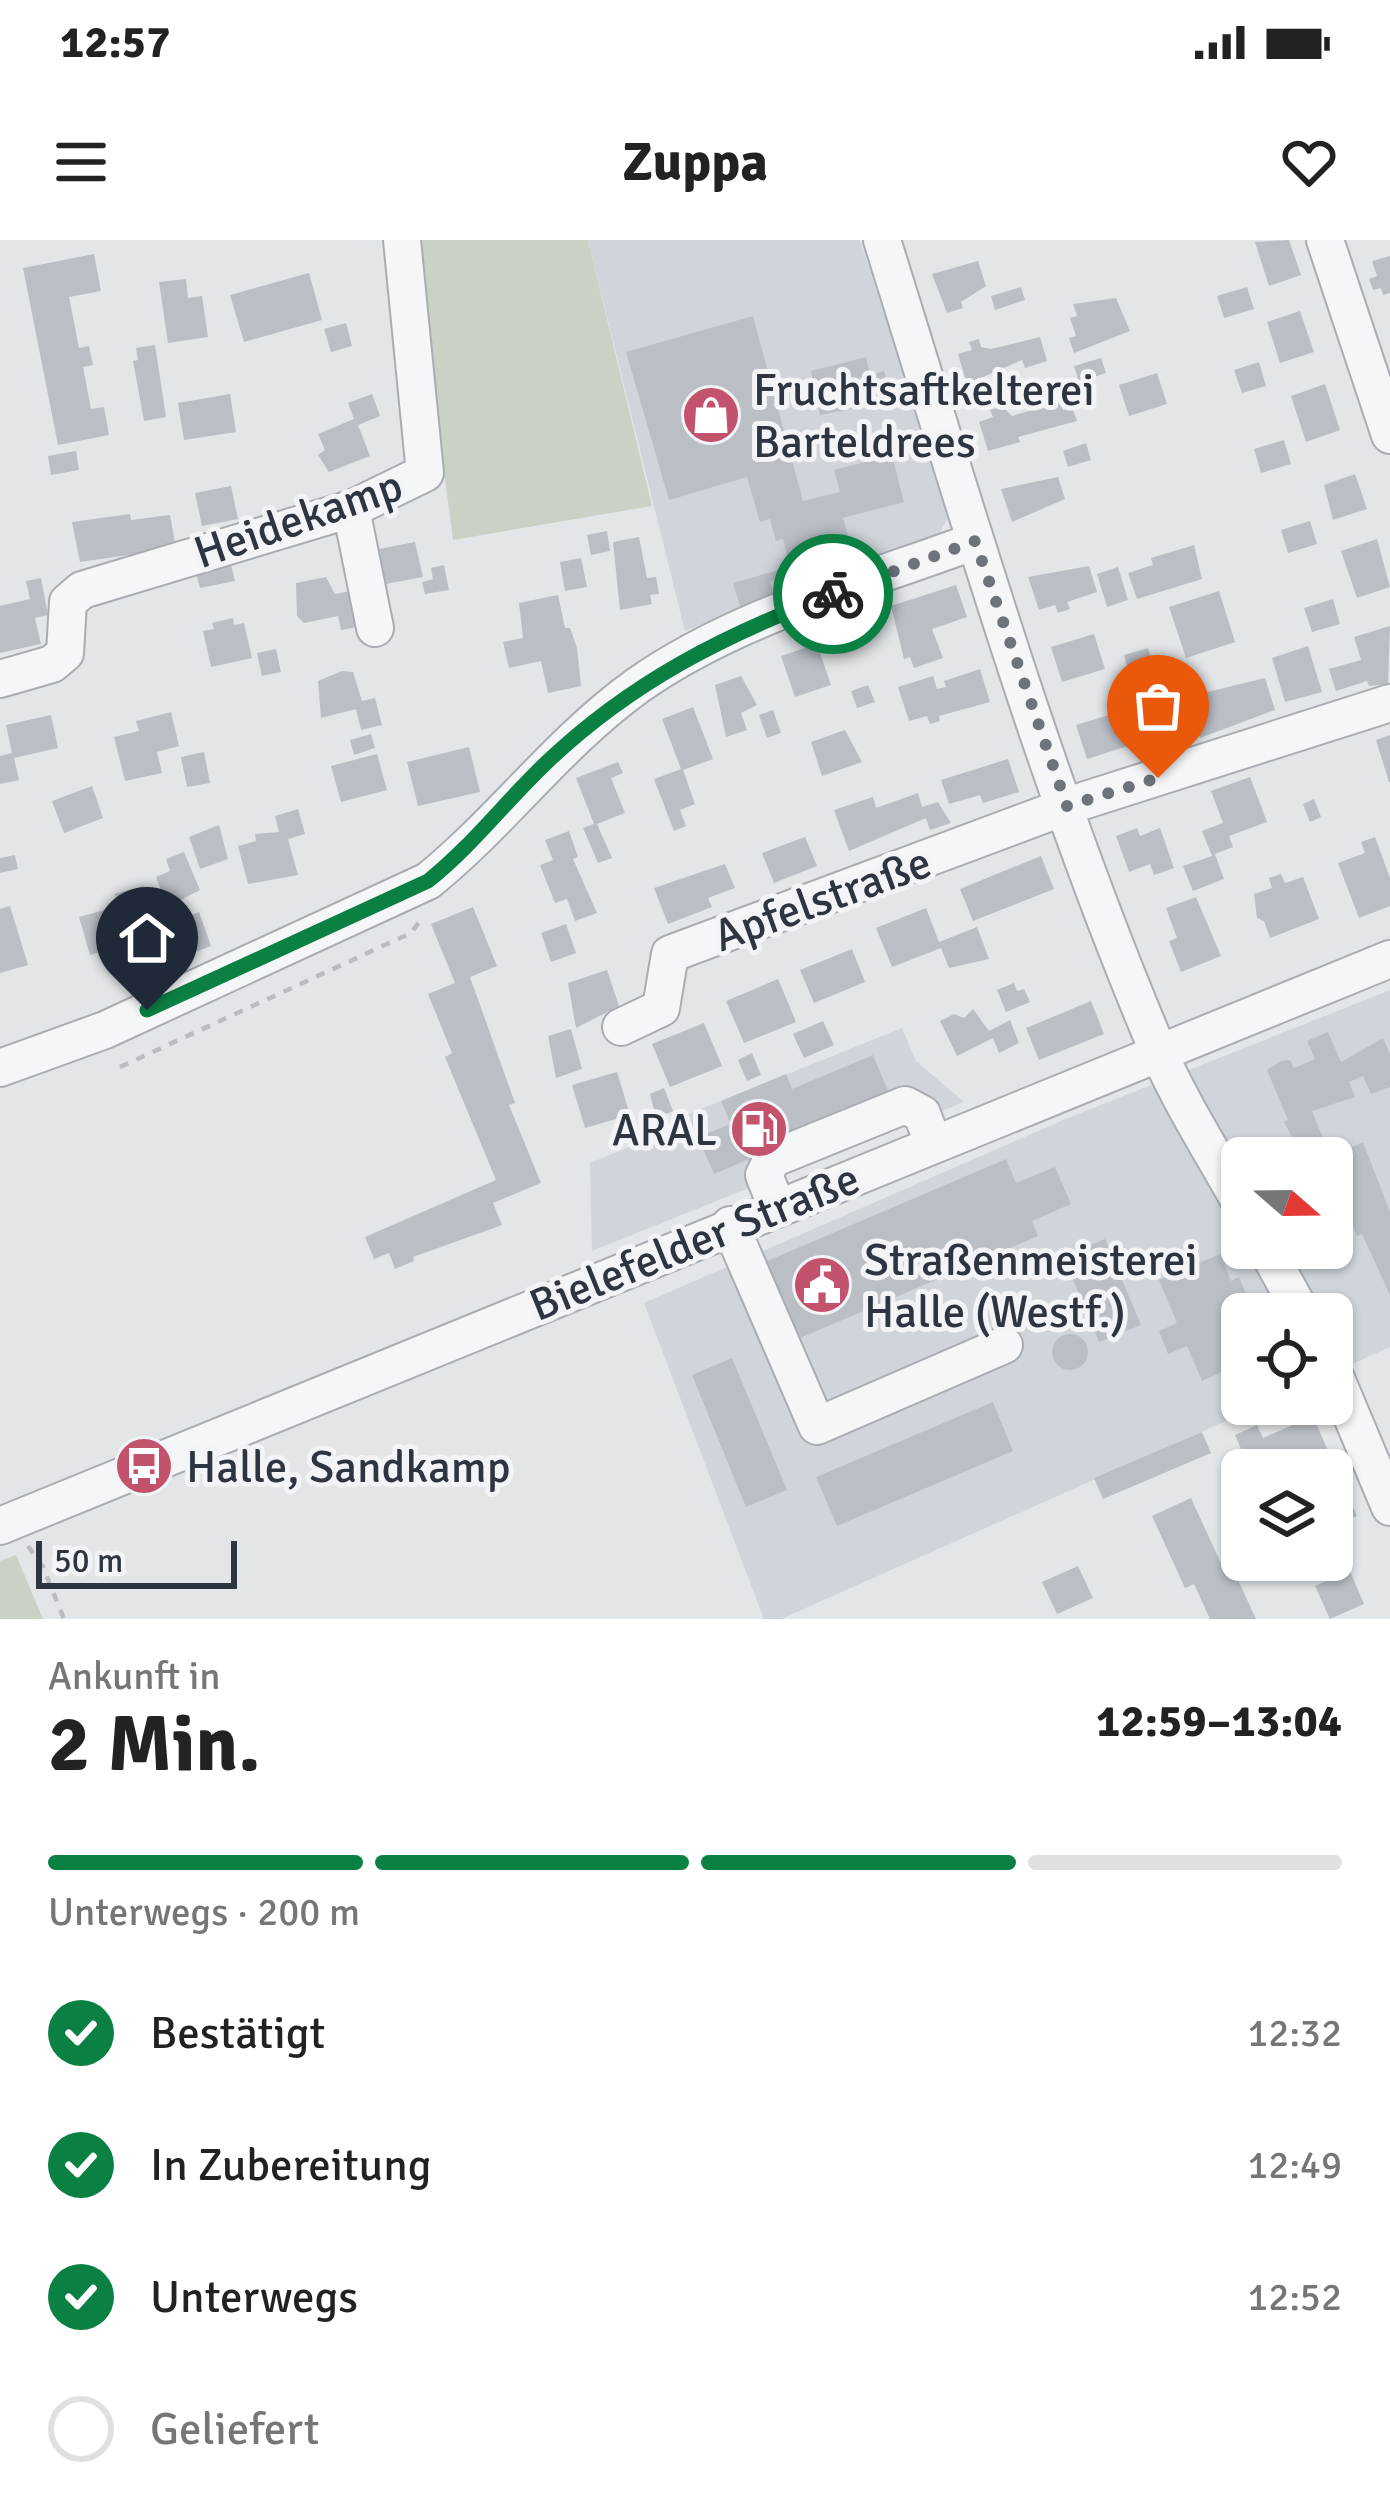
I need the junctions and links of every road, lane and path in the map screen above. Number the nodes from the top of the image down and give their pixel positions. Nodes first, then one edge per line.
1 (402, 240) edge
2 (882, 240) edge
3 (1325, 240) edge
4 (1390, 434) edge
5 (351, 509) junction
6 (975, 541) junction
7 (375, 628) dead end
8 (0, 679) edge
9 (1390, 703) edge
10 (1067, 806) junction
11 (428, 881) junction
12 (1390, 959) edge
13 (621, 1027) dead end
14 (1160, 1053) junction
15 (120, 1067) dead end
16 (0, 1068) edge
17 (1221, 1166) edge
18 (730, 1226) junction
19 (1004, 1345) dead end
20 (1353, 1419) edge
21 (1390, 1507) edge
22 (4, 1514) edge
23 (64, 1619) edge

1 - 5 street, Heidekamp
2 - 6 street
3 - 4 street
5 - 7 street
5 - 8 street, Heidekamp
6 - 10 street
6 - 11 street
9 - 10 street
10 - 13 street, Apfelstraße
10 - 14 street
11 - 15 path
11 - 16 street
12 - 14 street, Bielefelder Straße
14 - 17 street
14 - 18 street, Bielefelder Straße
18 - 19 street
18 - 22 street, Bielefelder Straße
20 - 21 street
22 - 23 path

